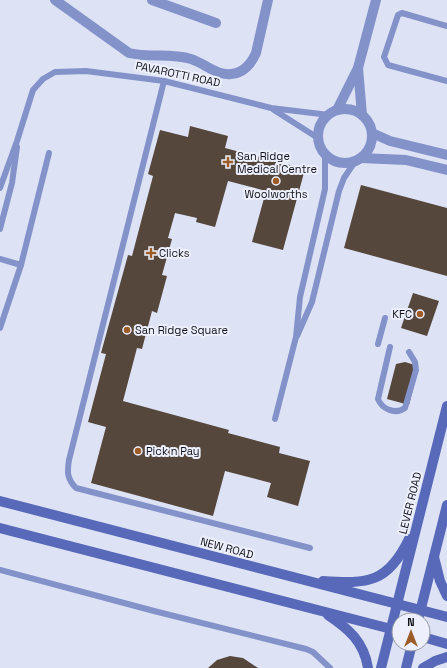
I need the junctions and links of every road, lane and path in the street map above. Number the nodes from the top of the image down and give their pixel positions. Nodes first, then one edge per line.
1 (55, 0) edge
2 (152, 0) edge
3 (268, 0) edge
4 (376, 0) edge
5 (216, 23) dead end
6 (447, 26) edge
7 (358, 68) junction
8 (164, 81) junction
9 (447, 81) edge
10 (271, 108) junction
11 (333, 112) junction
12 (362, 115) junction
13 (372, 134) junction
14 (318, 138) junction
15 (18, 142) junction
16 (49, 153) dead end
17 (325, 154) junction
18 (447, 156) edge
19 (358, 159) junction
20 (447, 170) edge
21 (0, 188) edge
22 (0, 229) edge
23 (0, 259) edge
24 (21, 265) junction
25 (385, 318) dead end
26 (0, 328) edge
27 (296, 338) junction
28 (378, 344) dead end
29 (390, 347) dead end
30 (409, 352) dead end
31 (447, 406) edge
32 (275, 419) dead end
33 (0, 501) edge
34 (447, 505) edge
35 (418, 520) junction
36 (0, 528) edge
37 (310, 548) dead end
38 (433, 556) junction
39 (0, 570) edge
40 (301, 580) junction
41 (447, 596) edge
42 (397, 605) junction
43 (322, 611) junction
44 (396, 612) edge
45 (412, 612) edge
46 (420, 612) edge
47 (431, 616) edge
48 (447, 618) edge
49 (391, 629) edge
50 (431, 639) edge
51 (391, 641) edge
52 (447, 644) edge
53 (410, 652) edge
54 (447, 657) edge
55 (330, 668) edge
56 (368, 668) edge
57 (381, 668) edge
58 (406, 668) edge
59 (423, 668) edge

1 - 3 street
2 - 5 street
4 - 7 street
6 - 9 lane
7 - 11 street
7 - 12 street
8 - 10 lane, PAVAROTTI ROAD
8 - 15 lane, PAVAROTTI ROAD
8 - 37 lane
10 - 11 lane, PAVAROTTI ROAD
10 - 14 lane, PAVAROTTI ROAD
11 - 12 street
11 - 14 street
12 - 13 street
13 - 18 street
13 - 19 street
14 - 17 street
15 - 21 lane
15 - 22 lane
16 - 24 lane
17 - 19 street
17 - 27 lane
19 - 20 street
19 - 27 lane
23 - 24 lane
24 - 26 lane
25 - 28 lane
27 - 32 lane
29 - 30 lane
31 - 35 main road, LEVER ROAD
33 - 40 main road, NEW ROAD
34 - 38 main road
35 - 40 main road
35 - 42 main road, LEVER ROAD
36 - 43 main road
38 - 41 main road
38 - 46 main road
39 - 55 lane
40 - 42 main road, NEW ROAD
42 - 44 main road, LEVER ROAD
42 - 45 main road, NEW ROAD
43 - 49 main road
43 - 56 main road
47 - 48 main road, NEW ROAD
50 - 52 main road
51 - 57 main road, LEVER ROAD
53 - 58 main road
54 - 59 main road

